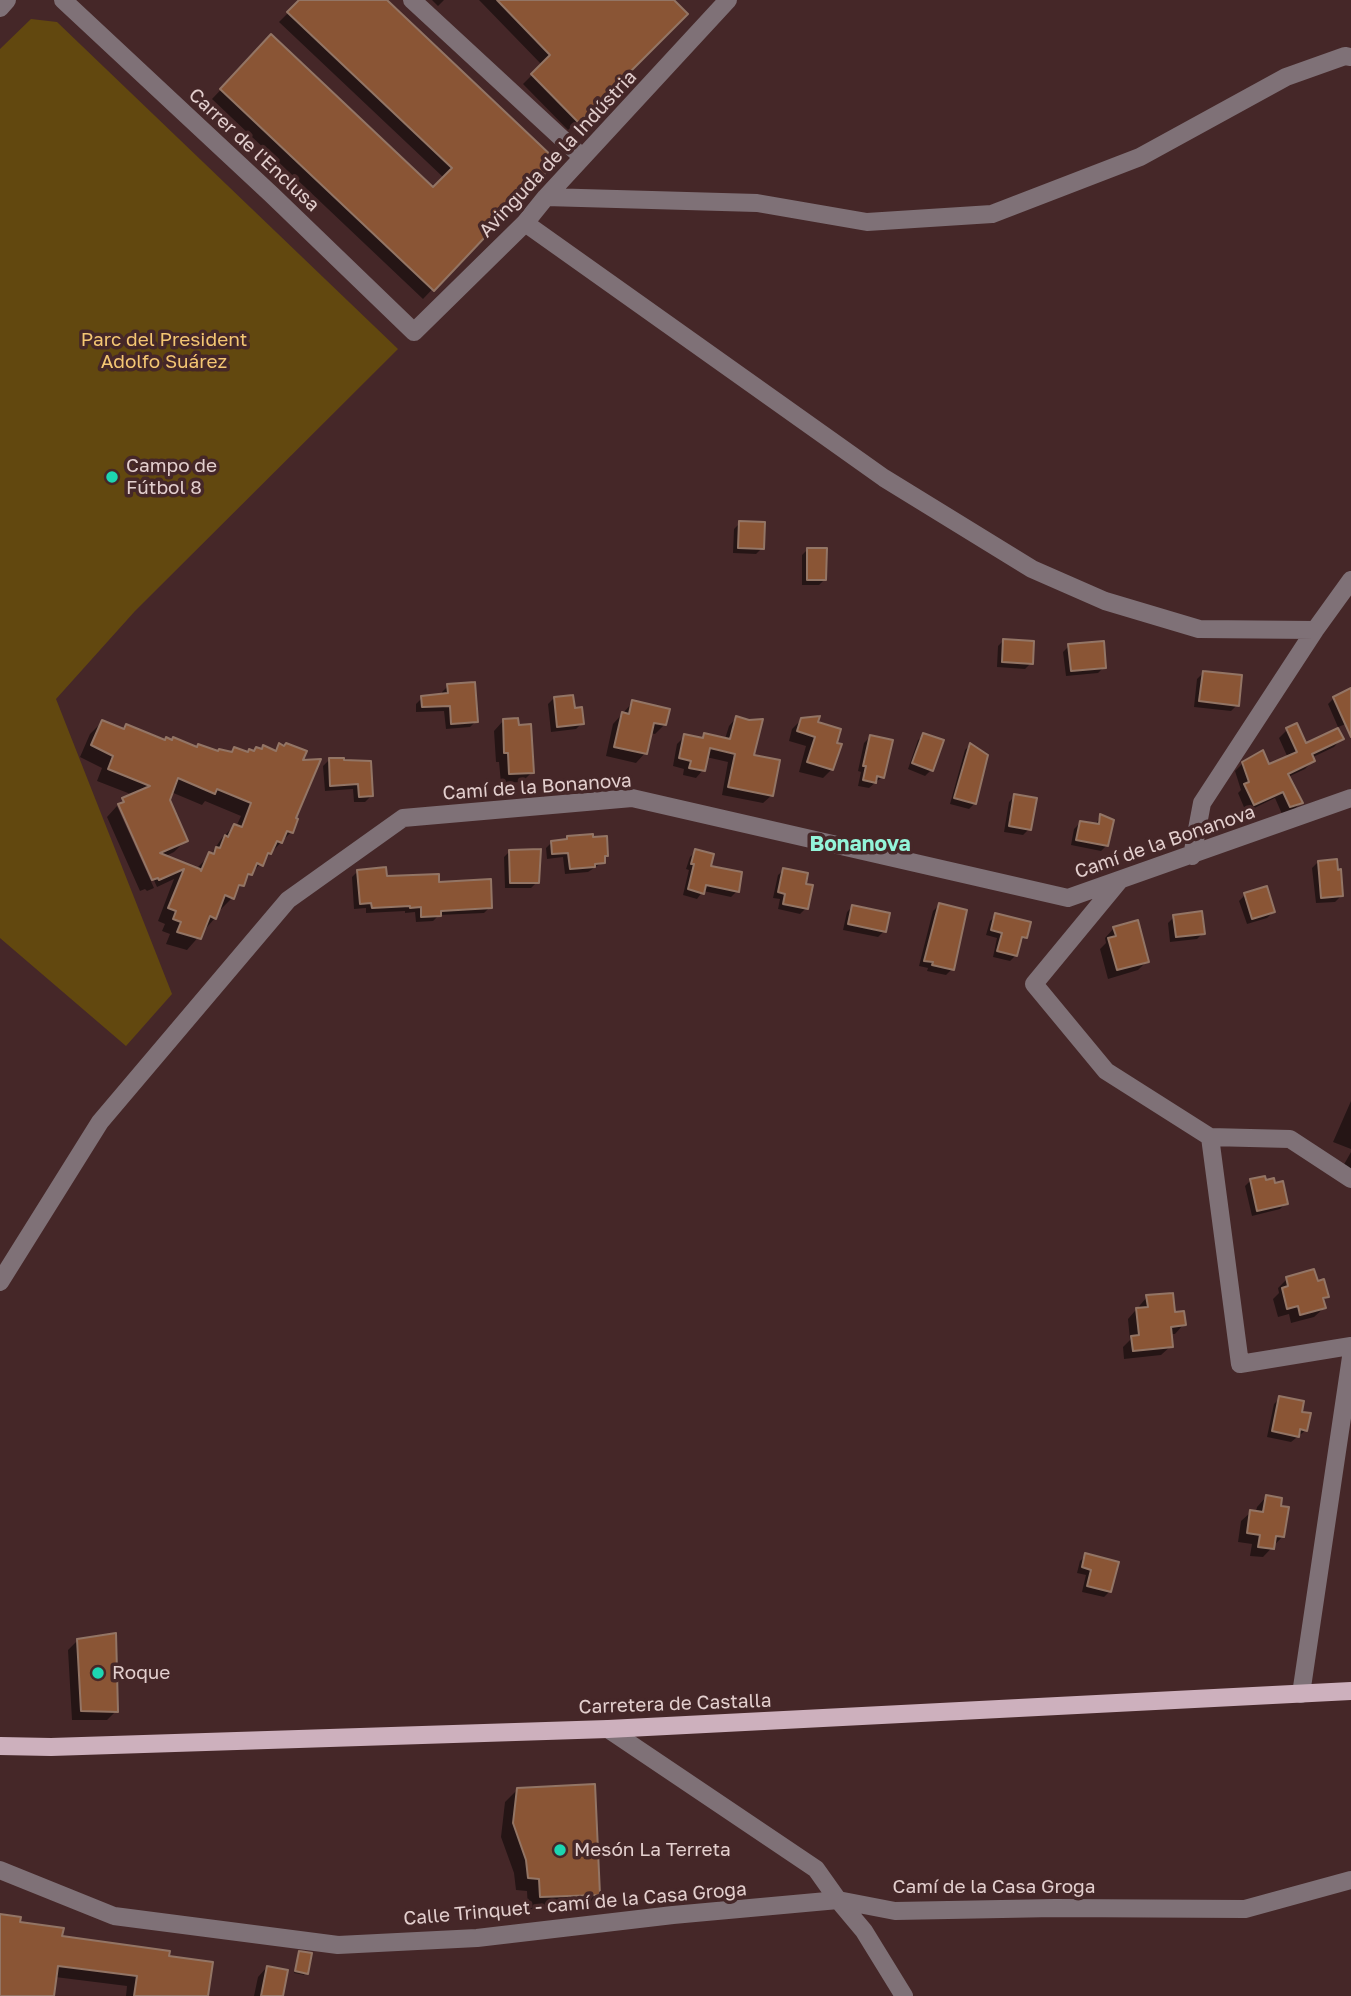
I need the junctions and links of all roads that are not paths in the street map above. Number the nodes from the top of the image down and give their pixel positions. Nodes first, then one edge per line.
1 (8, 0) edge
2 (63, 0) edge
3 (412, 0) edge
4 (728, 0) edge
5 (0, 8) edge
6 (1351, 57) edge
7 (583, 157) junction
8 (546, 197) junction
9 (525, 223) junction
10 (414, 332) joint
11 (1351, 580) edge
12 (1315, 630) junction
13 (1351, 798) edge
14 (1192, 856) junction
15 (1121, 878) junction
16 (1210, 1138) junction
17 (1351, 1179) edge
18 (0, 1282) edge
19 (1351, 1346) edge
20 (1351, 1357) edge
21 (1351, 1691) edge
22 (1301, 1694) junction
23 (608, 1729) junction
24 (0, 1746) edge
25 (0, 1870) edge
26 (1351, 1880) edge
27 (838, 1900) junction
28 (904, 1996) edge

1 - 5 street
2 - 10 street, Carrer de l'Enclusa
3 - 7 street
4 - 7 street, Avinguda de la Indústria
6 - 8 street
7 - 8 street, Avinguda de la Indústria
8 - 9 street, Avinguda de la Indústria
9 - 10 street, Avinguda de la Indústria
9 - 12 street
11 - 12 street
12 - 14 street
13 - 14 street, Camí de la Bonanova
14 - 15 street, Camí de la Bonanova
15 - 16 street
15 - 18 street, Camí de la Bonanova
16 - 17 street
16 - 19 street
20 - 22 street
21 - 22 main road, Carretera de Castalla
22 - 23 main road, Carretera de Castalla
23 - 24 main road, Carretera de Castalla
23 - 27 street
25 - 27 street, Calle Trinquet - camí de la Casa Groga
26 - 27 street, Camí de la Casa Groga
27 - 28 street

